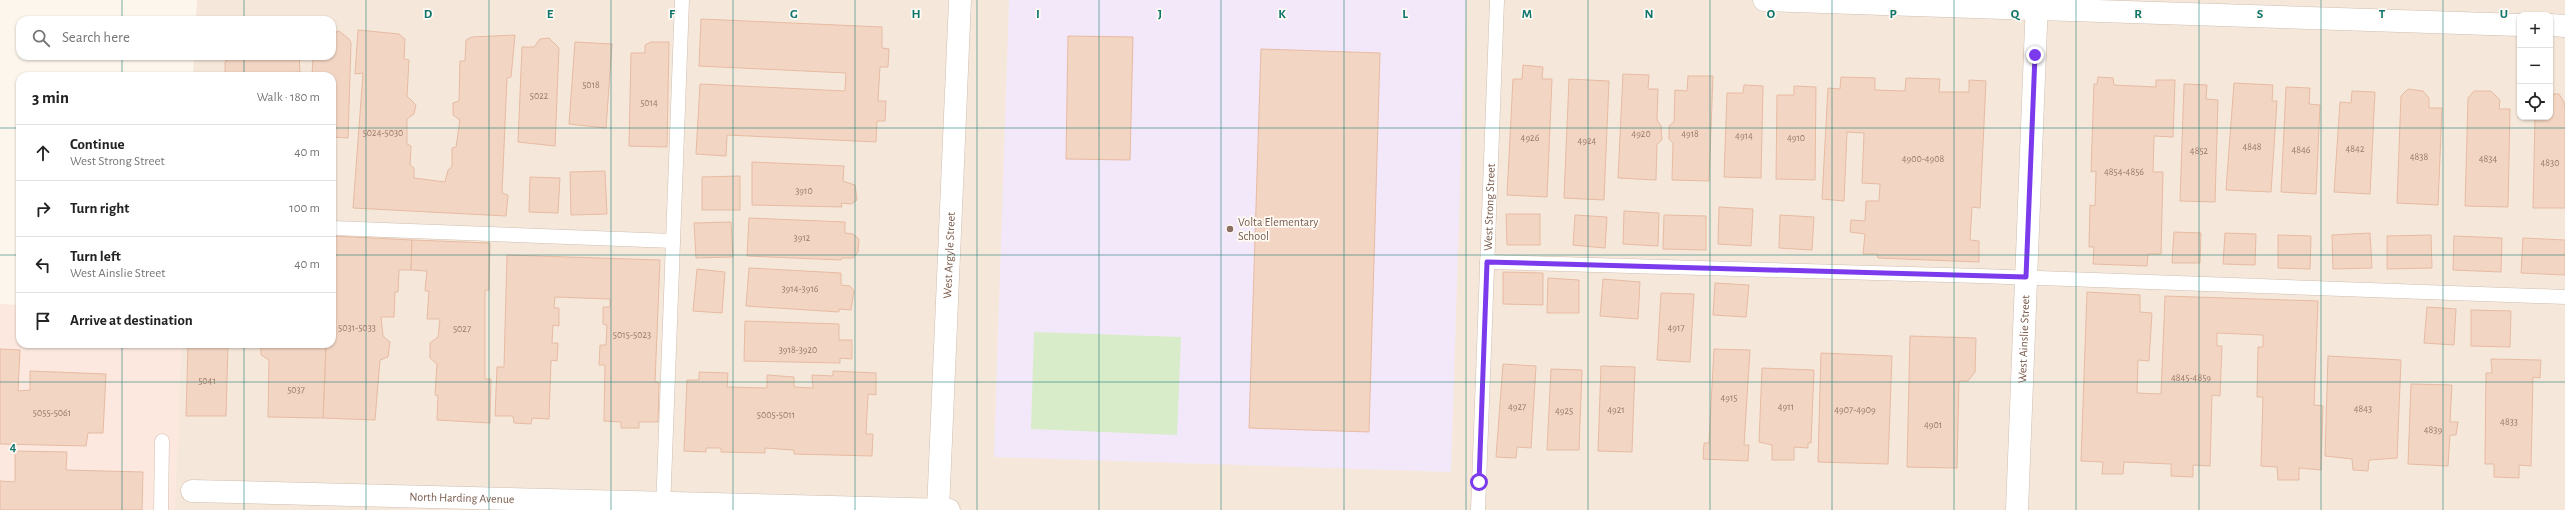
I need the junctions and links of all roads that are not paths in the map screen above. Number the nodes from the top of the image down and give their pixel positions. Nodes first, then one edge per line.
1 (682, 0) edge
2 (960, 0) edge
3 (1497, 0) edge
4 (1764, 0) edge
5 (2037, 5) edge
6 (2517, 25) edge
7 (2553, 26) edge
8 (2565, 26) edge
9 (336, 228) edge
10 (673, 241) junction
11 (1487, 262) junction
12 (2026, 277) junction
13 (2565, 297) edge
14 (162, 441) dead end
15 (192, 491) dead end
16 (663, 506) edge
17 (160, 510) edge
18 (938, 510) edge
19 (948, 510) edge
20 (1478, 510) edge
21 (2017, 510) edge

1 - 10 lane
2 - 18 street, West Argyle Street
3 - 11 lane, West Strong Street
4 - 5 street
5 - 6 street
5 - 12 street, West Ainslie Street
7 - 8 street
9 - 10 lane
10 - 16 lane
11 - 12 lane
11 - 20 lane, West Strong Street
12 - 13 lane
12 - 21 street, West Ainslie Street
14 - 17 lane
15 - 16 street, North Harding Avenue
16 - 18 street, North Harding Avenue
18 - 19 street, North Harding Avenue

